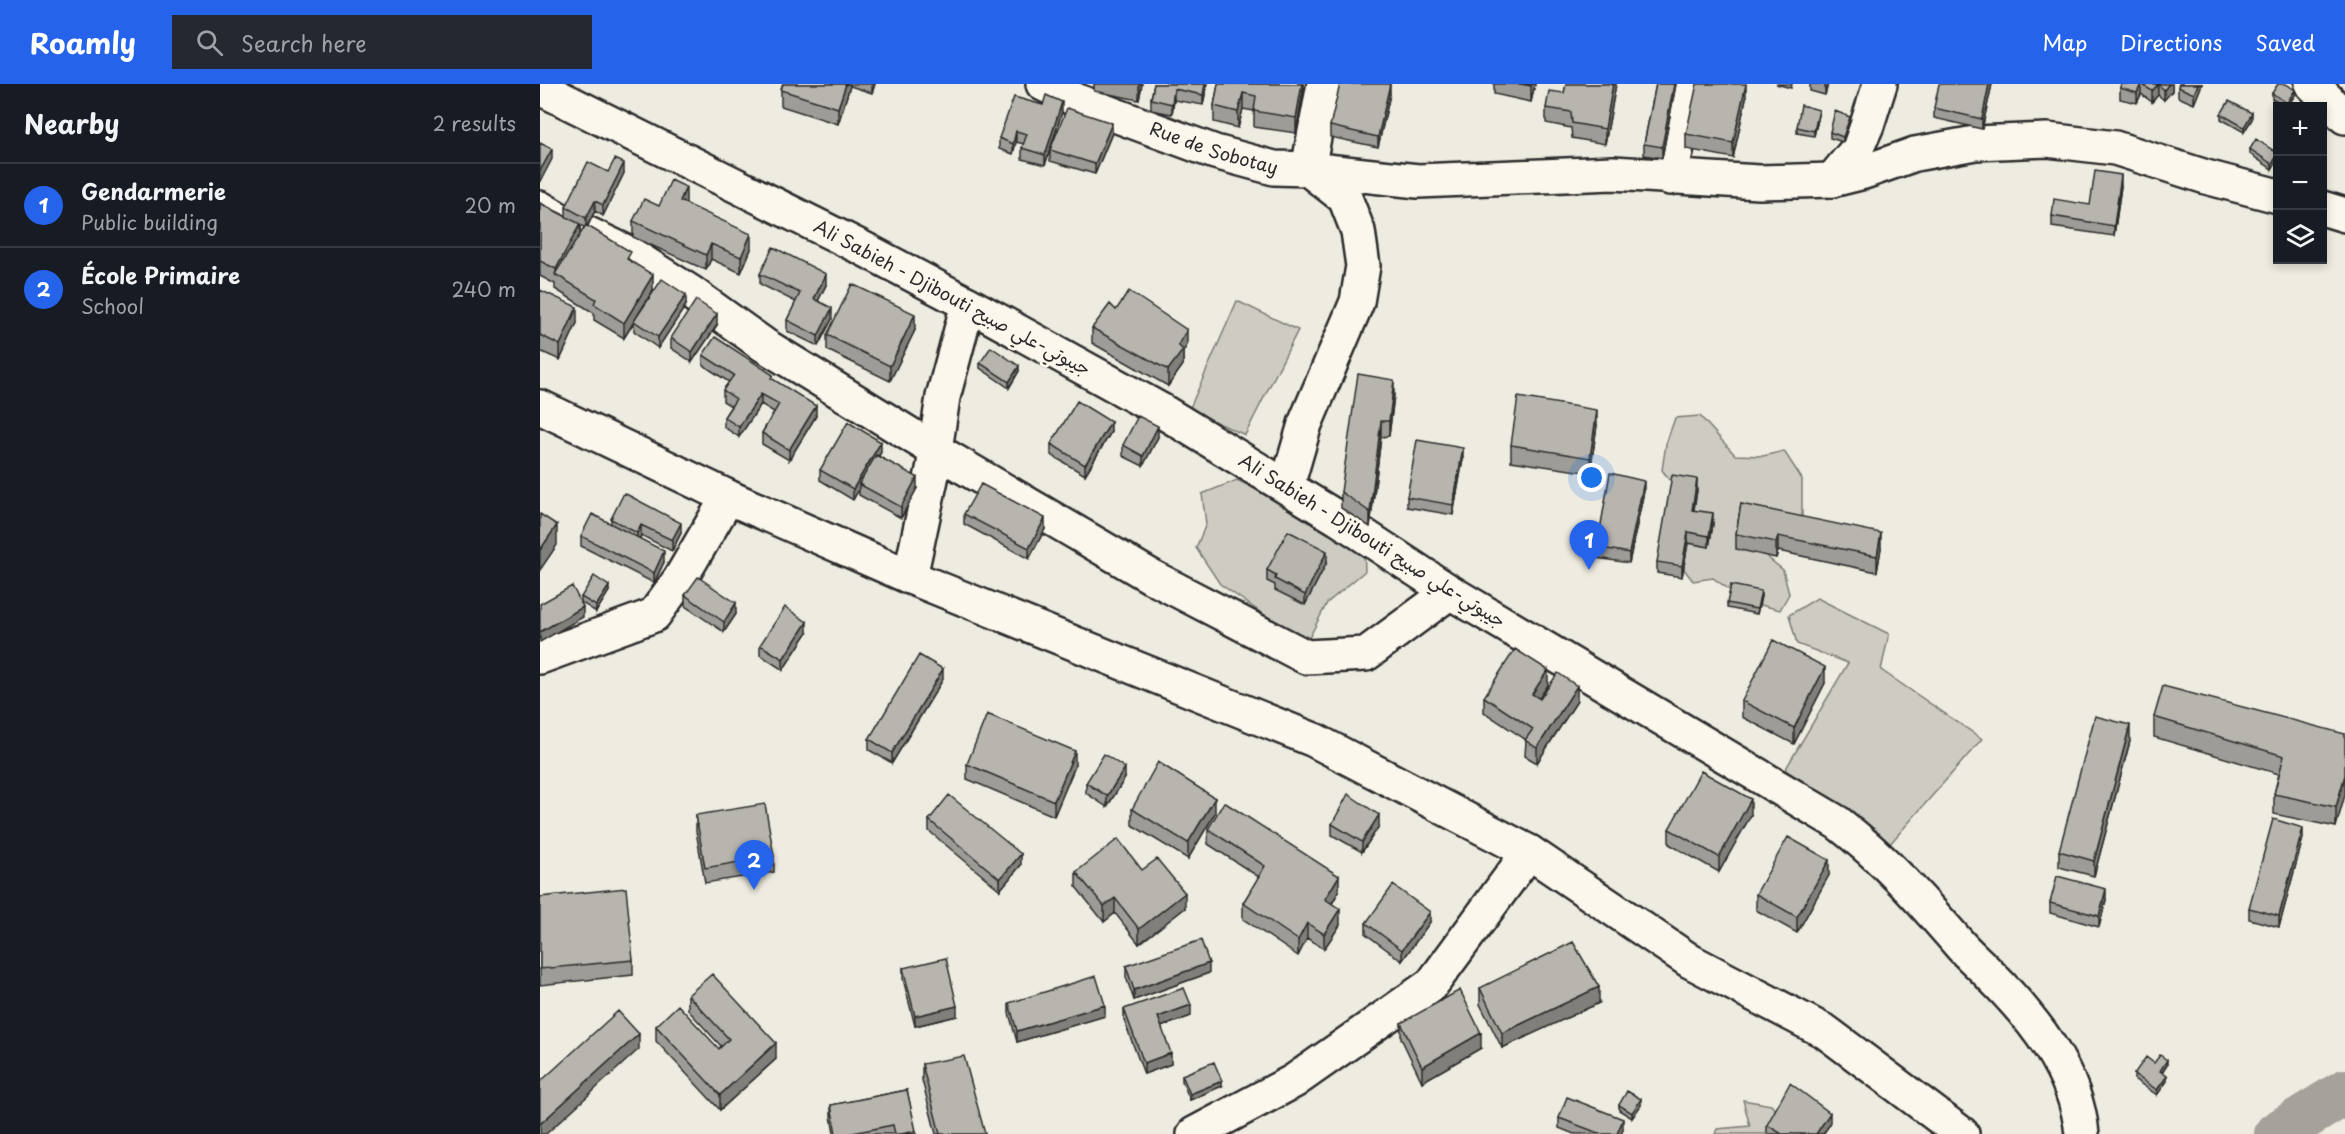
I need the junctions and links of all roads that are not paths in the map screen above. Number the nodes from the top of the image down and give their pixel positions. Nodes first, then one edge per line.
1 (1043, 84) edge
2 (1324, 84) edge
3 (1691, 84) edge
4 (1880, 84) edge
5 (2312, 84) edge
6 (540, 88) edge
7 (2345, 117) edge
8 (1308, 169) junction
9 (1670, 178) junction
10 (1832, 180) junction
11 (2273, 195) edge
12 (540, 208) edge
13 (2327, 210) edge
14 (2345, 215) edge
15 (968, 304) junction
16 (540, 407) edge
17 (935, 450) junction
18 (1287, 486) junction
19 (729, 497) junction
20 (910, 577) junction
21 (1450, 592) junction
22 (540, 657) edge
23 (1529, 852) junction
24 (2081, 1123) edge
25 (1194, 1134) edge
26 (1962, 1134) edge

1 - 8 street, Rue de Sobotay
2 - 8 street, Rue de Sobotay
3 - 9 street
4 - 10 street
5 - 7 street
6 - 15 street, Ali Sabieh - Djibouti جيبوتي-علي صبيح
8 - 9 street
8 - 18 street
9 - 10 street
10 - 11 street
12 - 17 street
13 - 14 street
15 - 17 street
15 - 18 street, Ali Sabieh - Djibouti جيبوتي-علي صبيح
16 - 19 street
17 - 20 street
17 - 21 street
18 - 21 street, Ali Sabieh - Djibouti جيبوتي-علي صبيح
19 - 20 street
19 - 22 street
20 - 23 street
21 - 24 street, Ali Sabieh - Djibouti جيبوتي-علي صبيح
23 - 25 street
23 - 26 street

